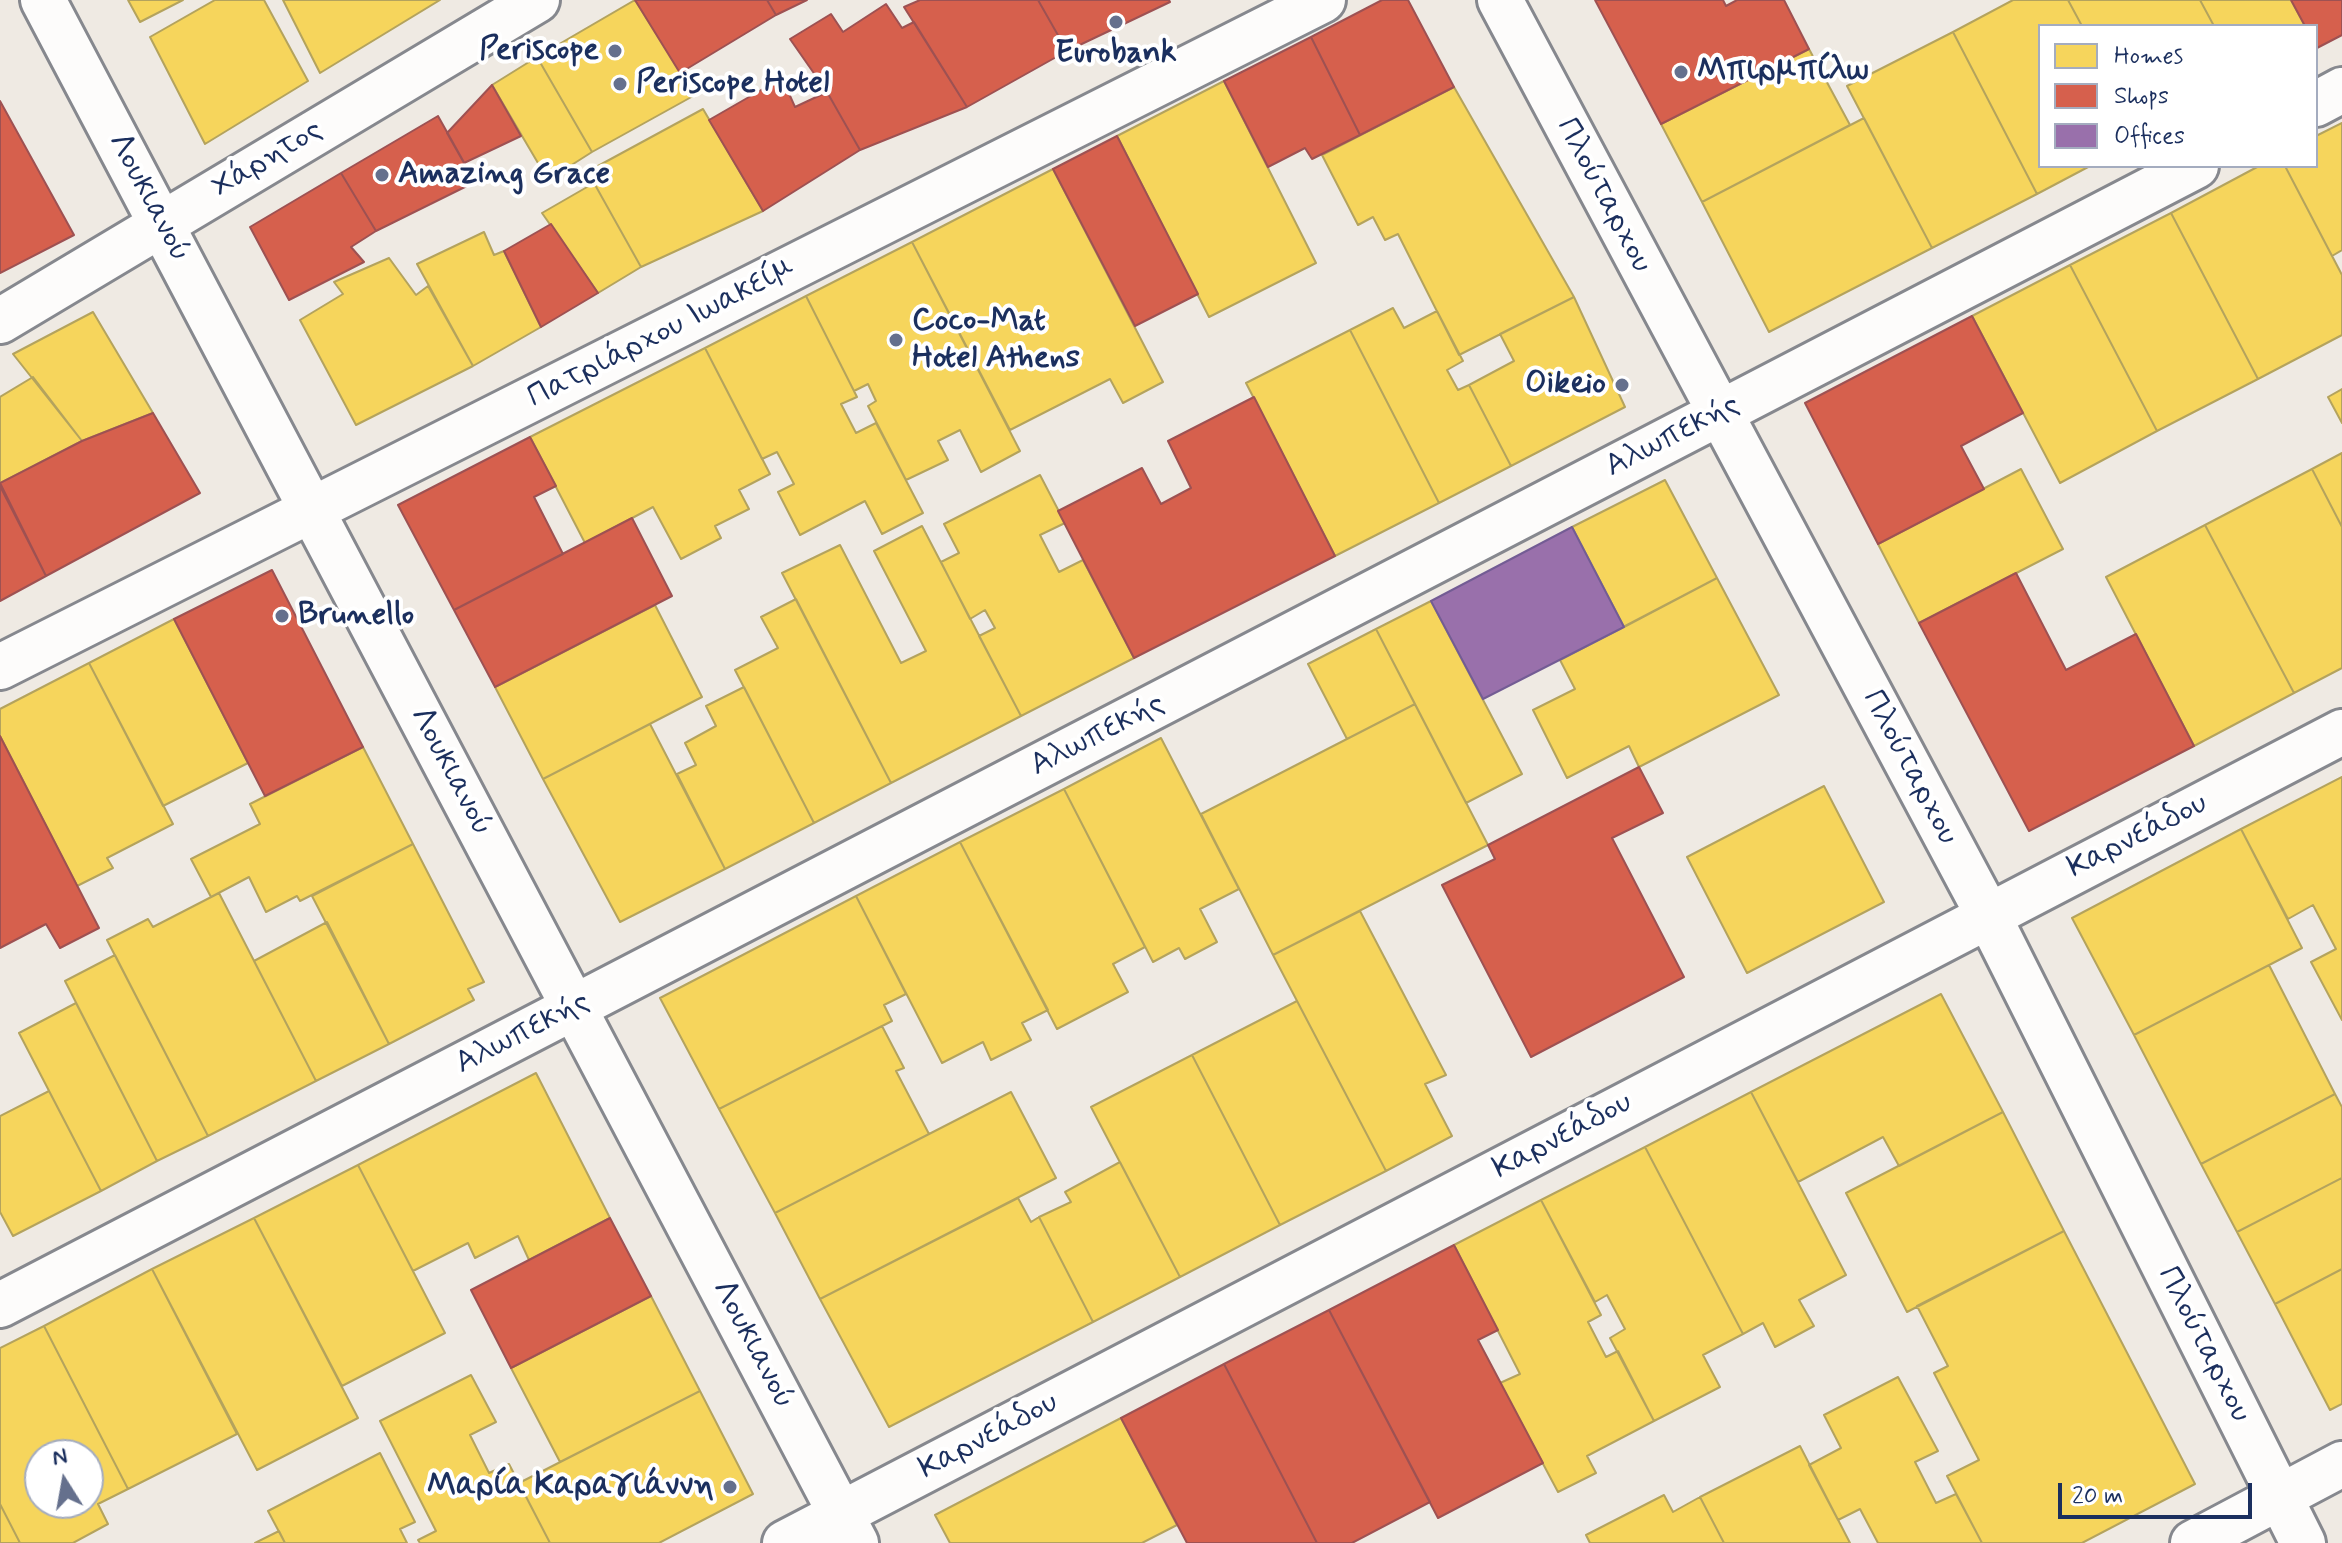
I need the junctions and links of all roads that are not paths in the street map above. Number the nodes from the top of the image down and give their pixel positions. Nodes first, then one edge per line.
1 (43, 0) edge
2 (537, 0) edge
3 (1323, 0) edge
4 (1500, 0) edge
5 (2342, 90) edge
6 (2318, 103) edge
7 (2192, 168) edge
8 (162, 224) junction
9 (0, 321) edge
10 (1718, 413) junction
11 (313, 510) junction
12 (0, 667) edge
13 (2342, 732) edge
14 (1988, 915) junction
15 (574, 1008) junction
16 (0, 1305) edge
17 (2342, 1464) edge
18 (2279, 1498) junction
19 (849, 1529) edge
20 (785, 1543) edge
21 (2193, 1543) edge
22 (2303, 1543) edge

1 - 8 street, Λουκιανού
2 - 8 street, Χάρητος
3 - 11 street, Πατριάρχου Ιωακείμ
4 - 10 street, Πλούταρχου
5 - 6 street
7 - 10 street, Αλωπεκής
8 - 9 street, Χάρητος
8 - 11 street, Λουκιανού
10 - 14 street, Πλούταρχου
10 - 15 street, Αλωπεκής
11 - 12 street, Πατριάρχου Ιωακείμ
11 - 15 street, Λουκιανού
13 - 14 street, Καρνεάδου
14 - 18 street, Πλούταρχου
14 - 19 street, Καρνεάδου
15 - 16 street, Αλωπεκής
15 - 19 street, Λουκιανού
17 - 18 street
18 - 21 street
18 - 22 street, Πλούταρχου
19 - 20 street, Καρνεάδου

